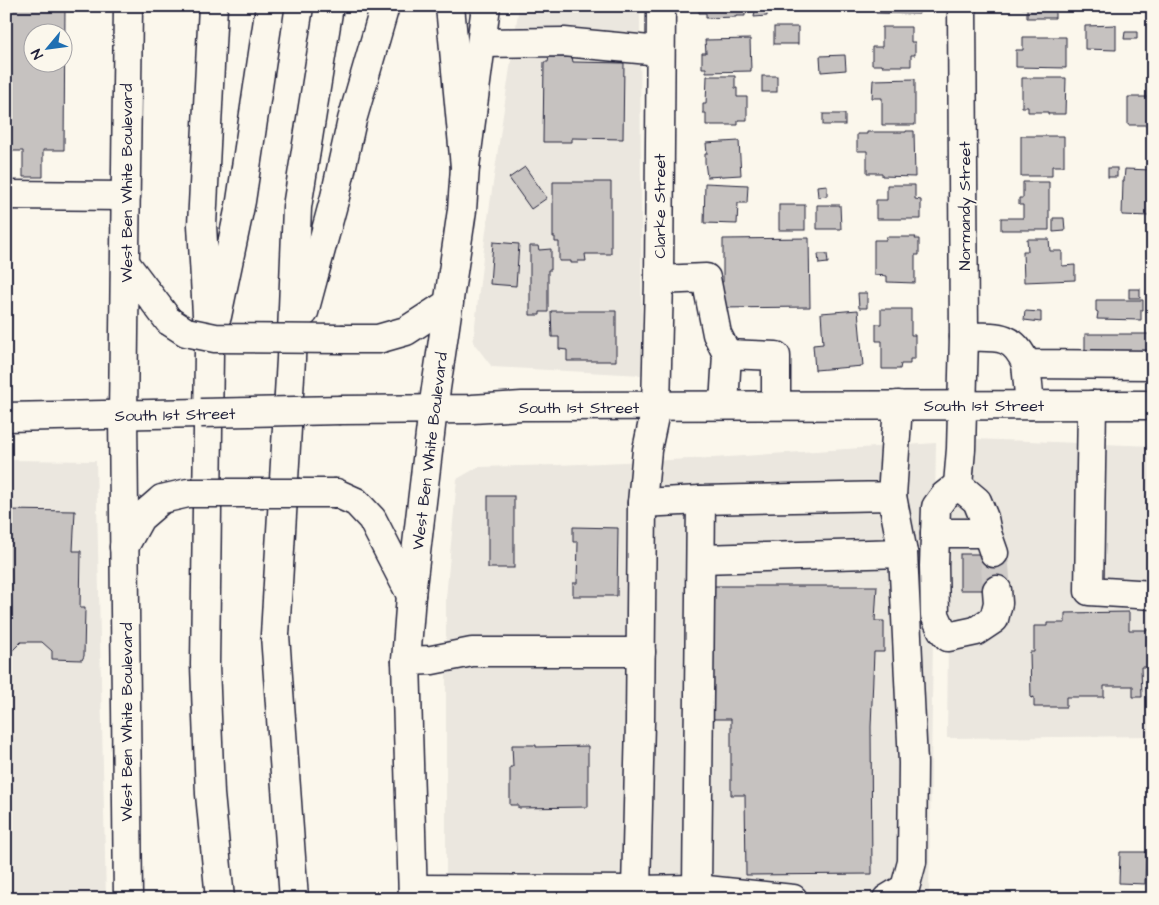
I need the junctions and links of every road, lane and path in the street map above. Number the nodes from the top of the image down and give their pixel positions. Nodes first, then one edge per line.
1 (128, 6) edge
2 (213, 6) edge
3 (270, 6) edge
4 (329, 6) edge
5 (385, 6) edge
6 (450, 6) edge
7 (486, 6) edge
8 (661, 6) edge
9 (962, 6) edge
10 (482, 43) junction
11 (660, 51) junction
12 (466, 167) junction
13 (6, 196) edge
14 (126, 196) junction
15 (126, 264) junction
16 (659, 280) junction
17 (449, 302) junction
18 (964, 337) junction
19 (209, 352) junction
20 (727, 354) junction
21 (291, 359) junction
22 (1026, 364) junction
23 (1153, 366) edge
24 (724, 405) junction
25 (776, 405) junction
26 (898, 405) junction
27 (963, 405) junction
28 (1030, 405) junction
29 (1092, 405) junction
30 (1153, 405) edge
31 (656, 406) junction
32 (433, 409) junction
33 (123, 415) junction
34 (6, 417) edge
35 (958, 485) junction
36 (892, 496) junction
37 (701, 500) junction
38 (642, 503) junction
39 (935, 523) junction
40 (124, 547) junction
41 (904, 553) junction
42 (701, 559) junction
43 (997, 590) tunnel mouth
44 (411, 595) junction
45 (1153, 595) edge
46 (641, 652) junction
47 (406, 660) junction
48 (697, 889) junction
49 (636, 890) junction
50 (413, 894) edge
51 (128, 899) edge
52 (220, 899) edge
53 (294, 899) edge
54 (793, 899) edge
55 (887, 899) edge

1 - 14 main road, West Ben White Boulevard
2 - 19 main road
3 - 19 main road
4 - 21 main road
5 - 21 main road
6 - 12 main road
7 - 10 main road, West Ben White Boulevard
8 - 11 main road, Clarke Street
9 - 18 main road, Normandy Street
10 - 11 main road
10 - 12 main road, West Ben White Boulevard
11 - 16 main road, Clarke Street
12 - 17 main road, West Ben White Boulevard
13 - 14 main road
14 - 15 main road, West Ben White Boulevard
15 - 17 main road, bridge
15 - 33 main road, West Ben White Boulevard
16 - 20 main road
16 - 31 main road, Clarke Street
17 - 32 main road, West Ben White Boulevard
18 - 22 main road
18 - 27 main road, Normandy Street
19 - 52 main road
20 - 24 main road
20 - 25 main road
21 - 53 main road
22 - 23 main road
22 - 28 main road
24 - 25 main road, South 1st Street
24 - 31 main road, South 1st Street
25 - 26 main road, South 1st Street
26 - 27 main road, South 1st Street
26 - 36 main road
27 - 28 main road, South 1st Street
27 - 35 main road, Normandy Street
28 - 29 main road, South 1st Street
29 - 30 main road, South 1st Street
29 - 45 main road
31 - 32 main road, South 1st Street
31 - 38 main road, Clarke Street
32 - 33 main road, South 1st Street, bridge
32 - 44 main road, West Ben White Boulevard
33 - 34 main road, South 1st Street
33 - 40 main road, West Ben White Boulevard
35 - 39 main road
35 - 39 main road
36 - 37 main road
36 - 41 main road
37 - 38 main road
37 - 42 main road
38 - 46 main road, Clarke Street
39 - 43 main road
40 - 44 main road, bridge
40 - 51 main road, West Ben White Boulevard
41 - 42 main road
41 - 55 main road
42 - 48 main road
44 - 47 main road, West Ben White Boulevard
46 - 47 main road
46 - 49 main road, Clarke Street
47 - 50 main road, West Ben White Boulevard
48 - 49 main road
48 - 54 main road
49 - 50 main road

